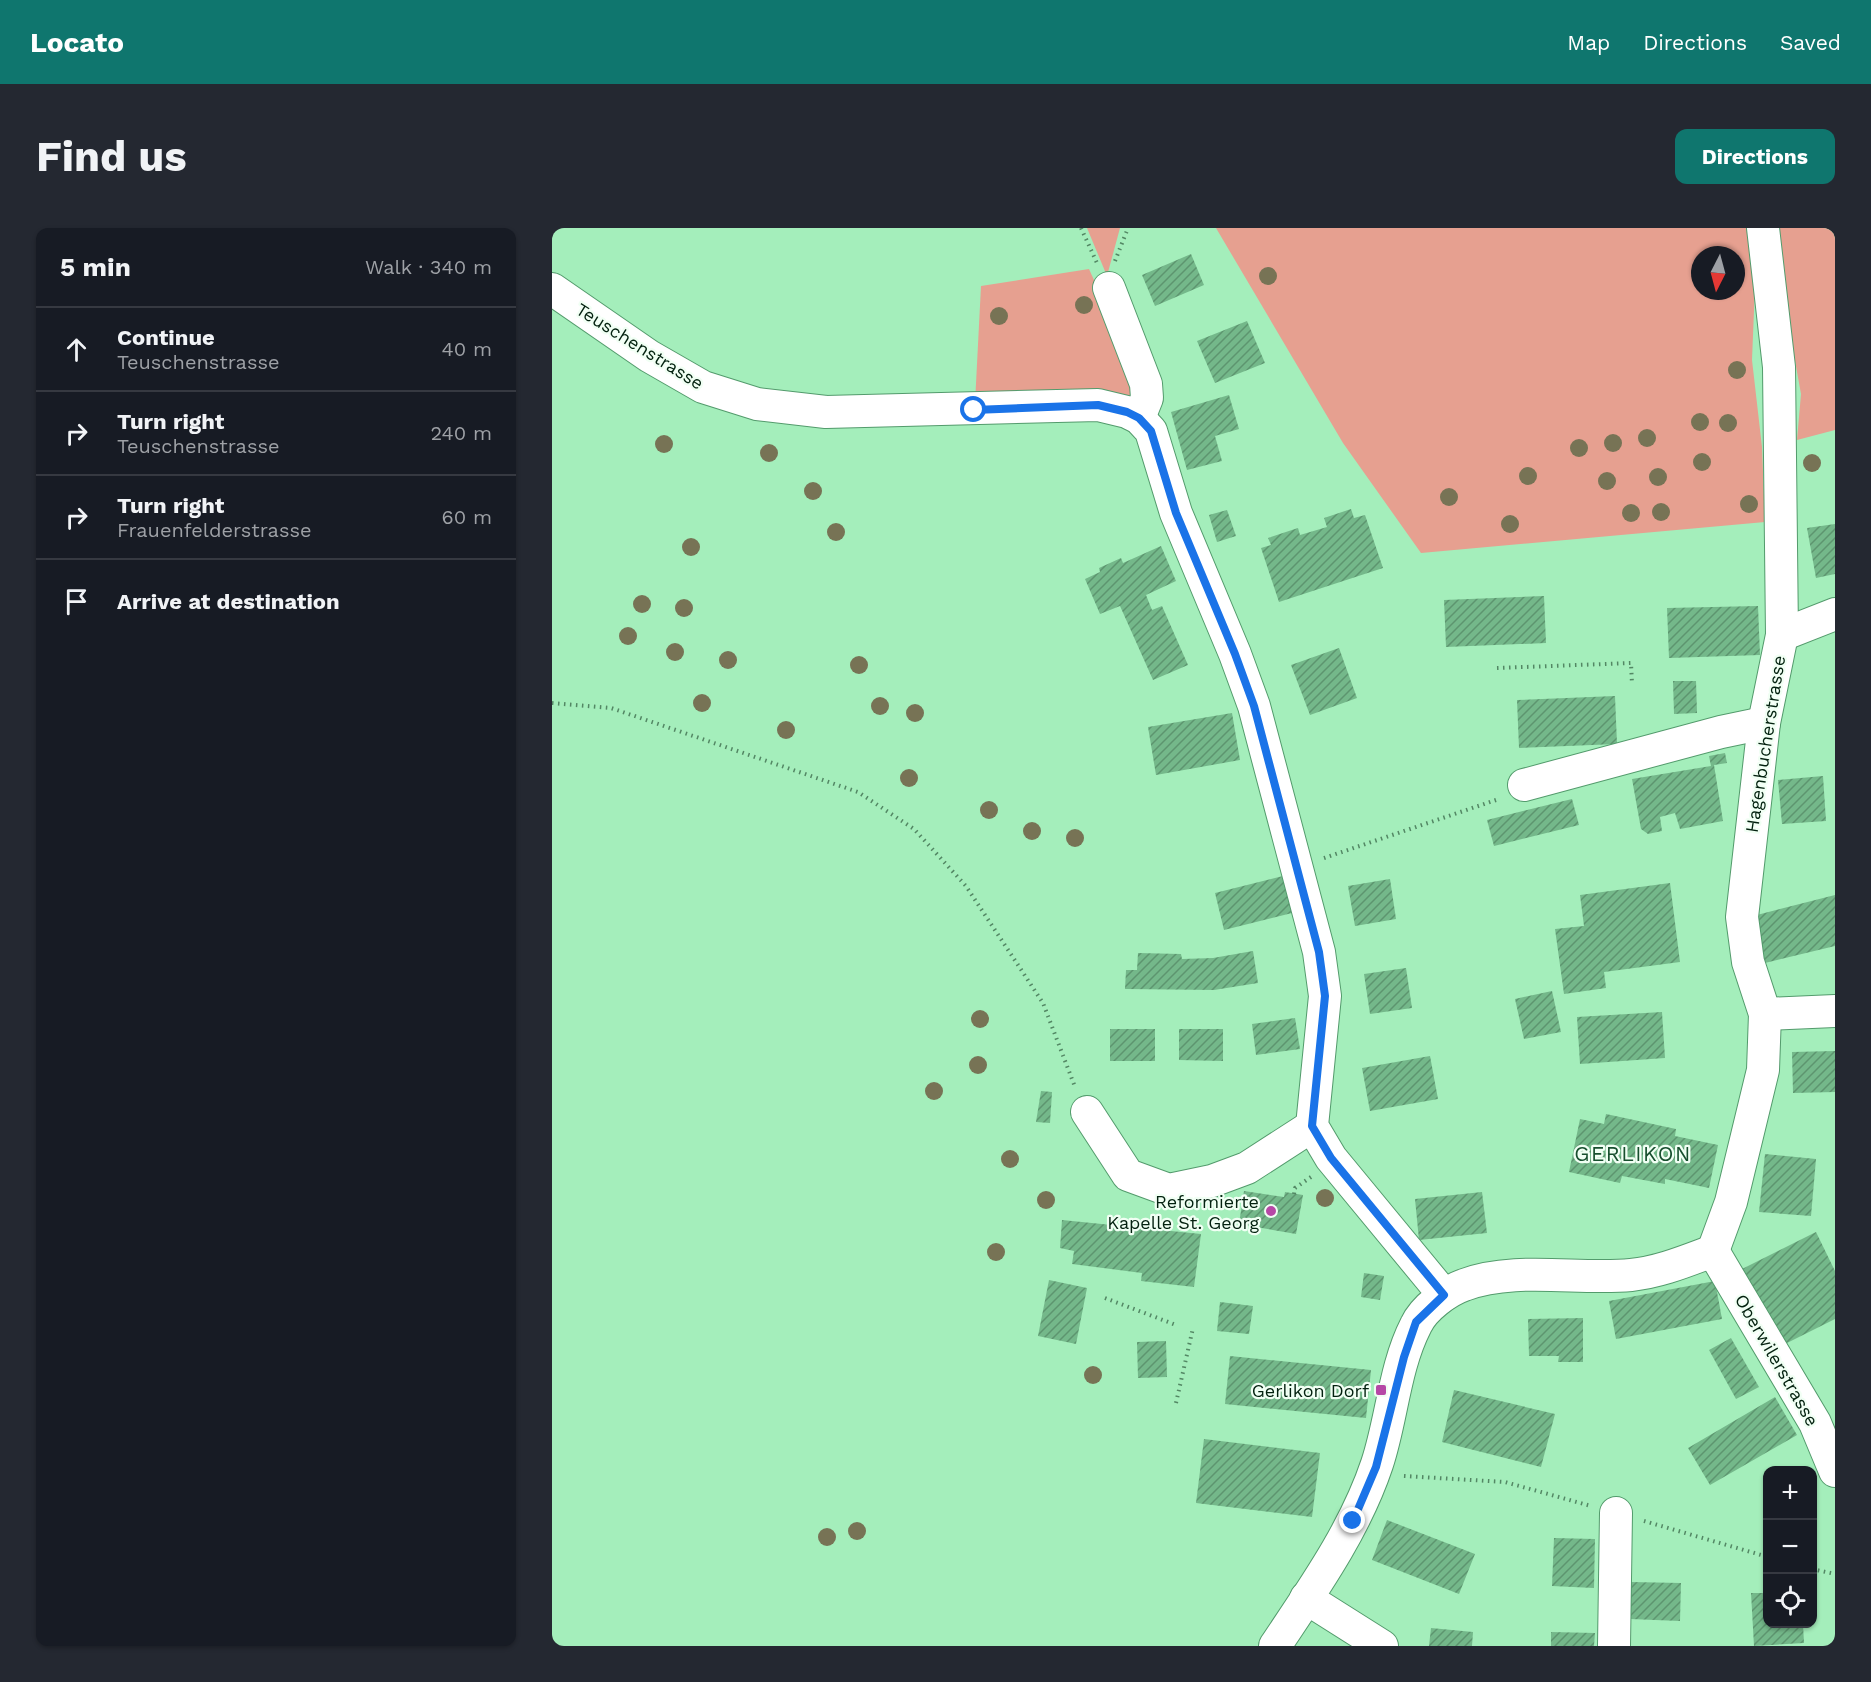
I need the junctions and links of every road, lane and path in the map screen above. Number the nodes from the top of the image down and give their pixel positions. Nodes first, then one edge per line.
1 (1081, 228) edge
2 (1128, 228) edge
3 (1763, 228) edge
4 (1109, 288) junction
5 (552, 289) edge
6 (1139, 418) junction
7 (1835, 614) edge
8 (1782, 635) junction
9 (1497, 668) dead end
10 (1632, 684) dead end
11 (552, 703) edge
12 (1764, 723) junction
13 (1524, 785) joint
14 (1298, 867) junction
15 (1835, 1011) edge
16 (1765, 1014) junction
17 (1088, 1112) joint
18 (1312, 1126) junction
19 (1713, 1251) junction
20 (1444, 1295) junction
21 (1105, 1298) dead end
22 (1176, 1325) dead end
23 (1193, 1328) dead end
24 (1176, 1403) dead end
25 (1835, 1471) edge
26 (1411, 1476) dead end
27 (1478, 1479) dead end
28 (1616, 1513) dead end
29 (1817, 1570) edge
30 (1835, 1574) edge
31 (1306, 1598) junction
32 (1275, 1646) edge
33 (1382, 1646) edge
34 (1614, 1646) edge

1 - 4 path
2 - 4 path
3 - 8 street, Hagenbucherstrasse
4 - 6 street
5 - 6 street, Teuschenstrasse
6 - 14 street
7 - 8 street
8 - 12 street, Hagenbucherstrasse
9 - 10 path
11 - 17 path
12 - 13 street
12 - 16 street, Hagenbucherstrasse
13 - 14 path
14 - 18 street
15 - 16 street
16 - 19 street, Hagenbucherstrasse
17 - 18 street
18 - 20 street
19 - 20 street
19 - 25 street, Oberwilerstrasse
20 - 31 street
21 - 22 path
23 - 24 path
26 - 27 path
28 - 34 street
29 - 30 path
31 - 32 street
31 - 33 street

